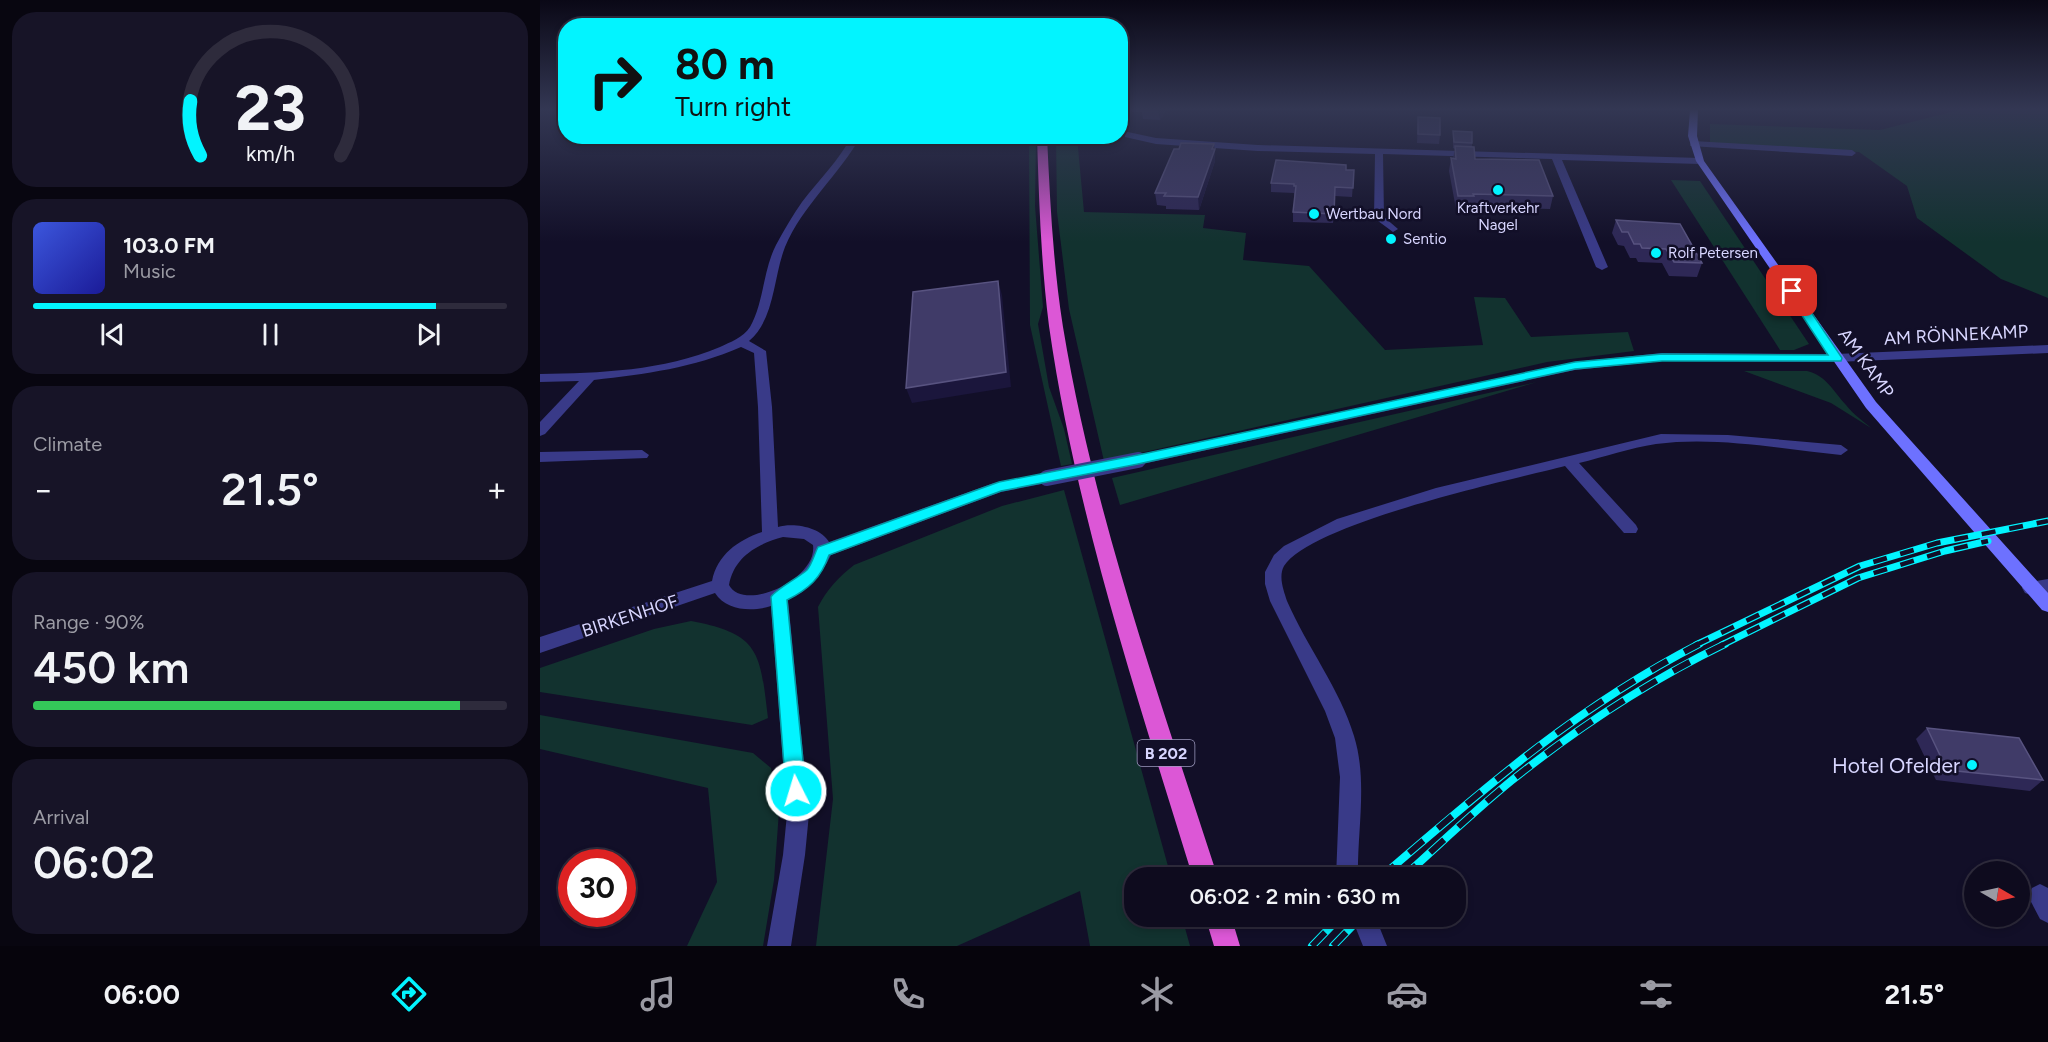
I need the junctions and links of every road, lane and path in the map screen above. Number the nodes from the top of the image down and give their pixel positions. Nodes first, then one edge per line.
1 (846, 154) edge
2 (1042, 154) edge
3 (1380, 154) edge
4 (1430, 154) edge
5 (1697, 154) edge
6 (1556, 157) junction
7 (1700, 161) junction
8 (1393, 229) dead end
9 (1602, 267) dead end
10 (741, 342) junction
11 (2046, 351) edge
12 (1836, 358) junction
13 (590, 377) junction
14 (540, 378) edge
15 (540, 431) edge
16 (1841, 450) dead end
17 (642, 455) dead end
18 (540, 457) edge
19 (1568, 460) junction
20 (1630, 529) dead end
21 (770, 534) junction
22 (823, 551) junction
23 (720, 585) junction
24 (2039, 587) edge
25 (779, 597) junction
26 (2048, 605) edge
27 (540, 645) edge
28 (1203, 867) edge
29 (1347, 867) edge
30 (1221, 927) edge
31 (1367, 927) edge
32 (779, 946) edge
33 (1227, 946) edge
34 (1375, 946) edge

1 - 10 street
2 - 28 highway, B 202
3 - 8 street
4 - 6 street
5 - 7 main road, AM KAMP
6 - 7 street
6 - 9 street
7 - 12 main road, AM KAMP
10 - 13 street
10 - 21 street
11 - 12 street, AM RÖNNEKAMP
12 - 22 street, AM RÖNNEKAMP, bridge
12 - 24 main road, AM KAMP
13 - 14 street
13 - 15 street
16 - 19 street
17 - 18 street
19 - 20 street
19 - 29 street
21 - 22 street
21 - 23 street
22 - 25 street
23 - 25 street
23 - 27 street, BIRKENHOF
24 - 26 main road, AM KAMP
25 - 32 street
30 - 33 highway
31 - 34 street

